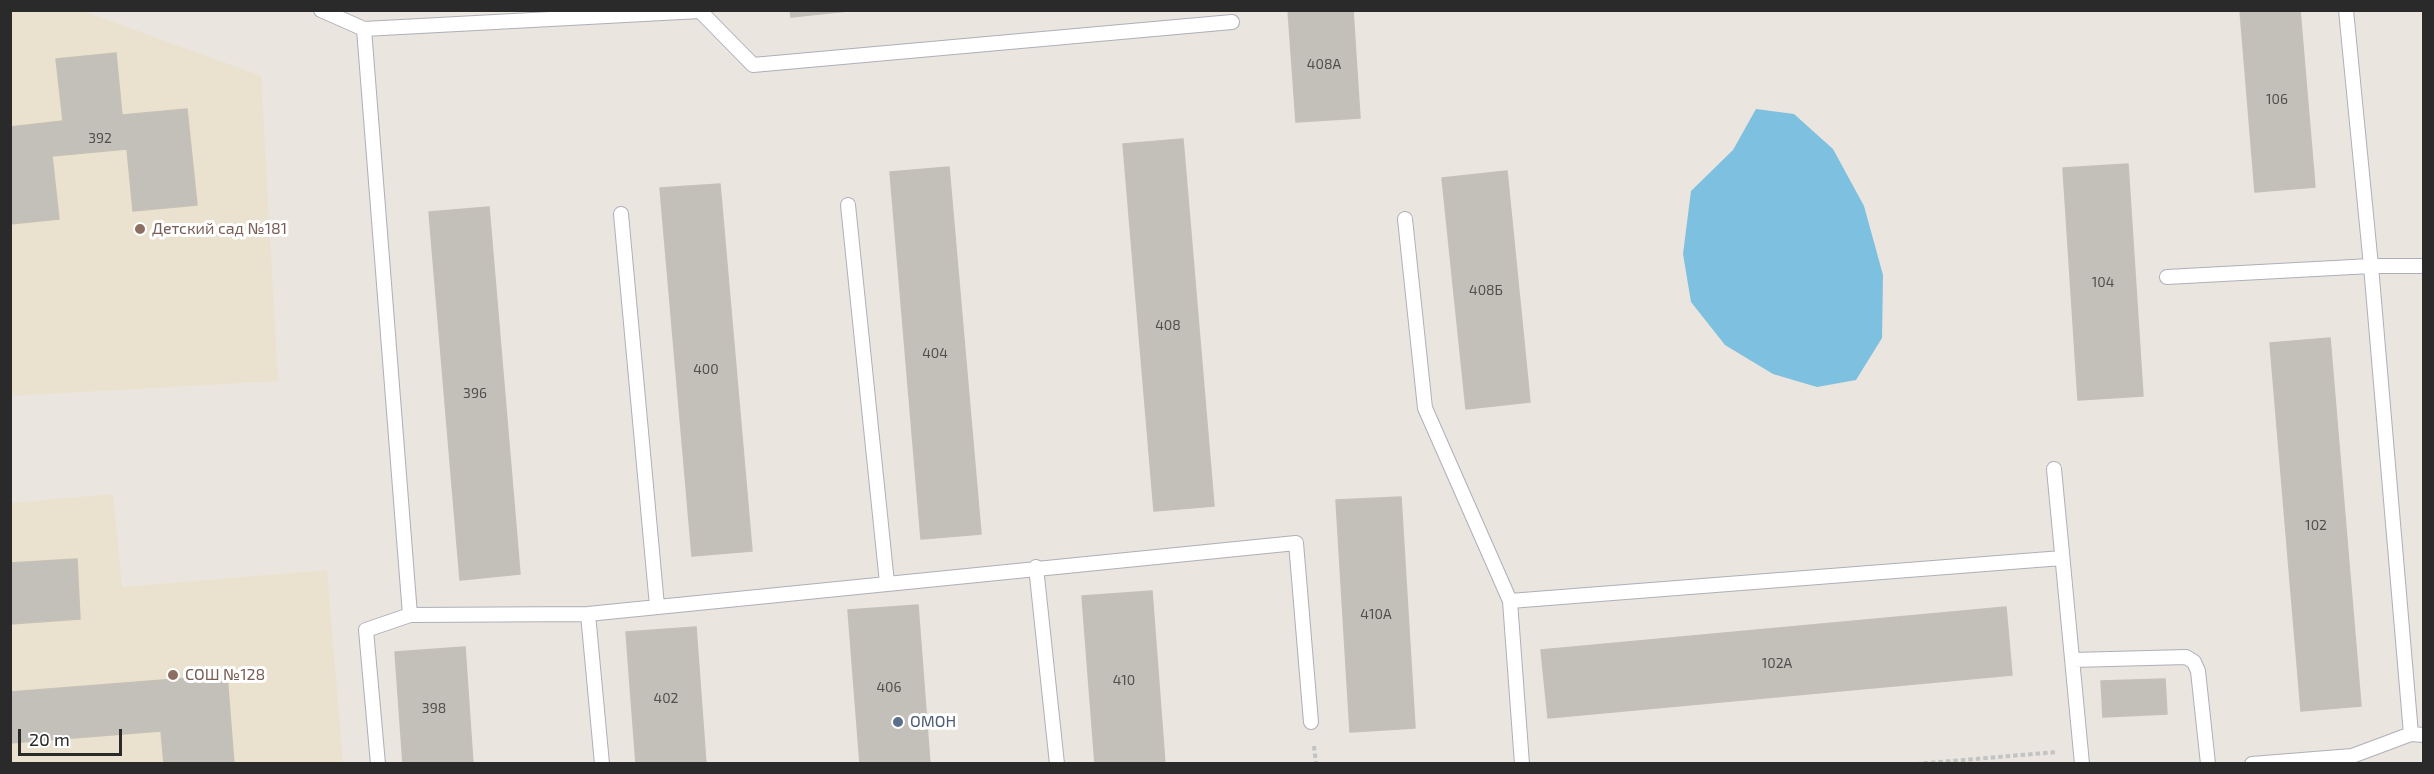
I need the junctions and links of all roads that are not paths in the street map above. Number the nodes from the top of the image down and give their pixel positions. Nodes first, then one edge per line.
1 (321, 10) edge
2 (2346, 10) edge
3 (1232, 22) dead end
4 (364, 29) junction
5 (848, 206) dead end
6 (621, 214) dead end
7 (1405, 219) dead end
8 (2371, 266) junction
9 (2424, 266) edge
10 (2167, 277) dead end
11 (2054, 469) dead end
12 (2062, 558) junction
13 (1035, 567) junction
14 (888, 583) junction
15 (1510, 601) junction
16 (657, 606) junction
17 (588, 614) junction
18 (410, 615) junction
19 (2073, 660) junction
20 (1311, 722) dead end
21 (2417, 734) edge
22 (2082, 757) edge
23 (2260, 763) edge
24 (378, 764) edge
25 (602, 764) edge
26 (1057, 764) edge
27 (1522, 764) edge
28 (2208, 764) edge

1 - 4 lane
2 - 8 lane
3 - 4 lane
4 - 18 lane
5 - 14 lane
6 - 16 lane
7 - 15 lane
8 - 9 lane
8 - 10 lane
8 - 21 lane
11 - 12 lane
12 - 15 lane
12 - 19 lane
13 - 14 lane
13 - 20 lane
13 - 26 lane
14 - 16 lane
15 - 27 lane
16 - 17 lane
17 - 18 lane
17 - 25 lane
18 - 24 lane
19 - 22 lane
19 - 28 lane
21 - 23 lane

